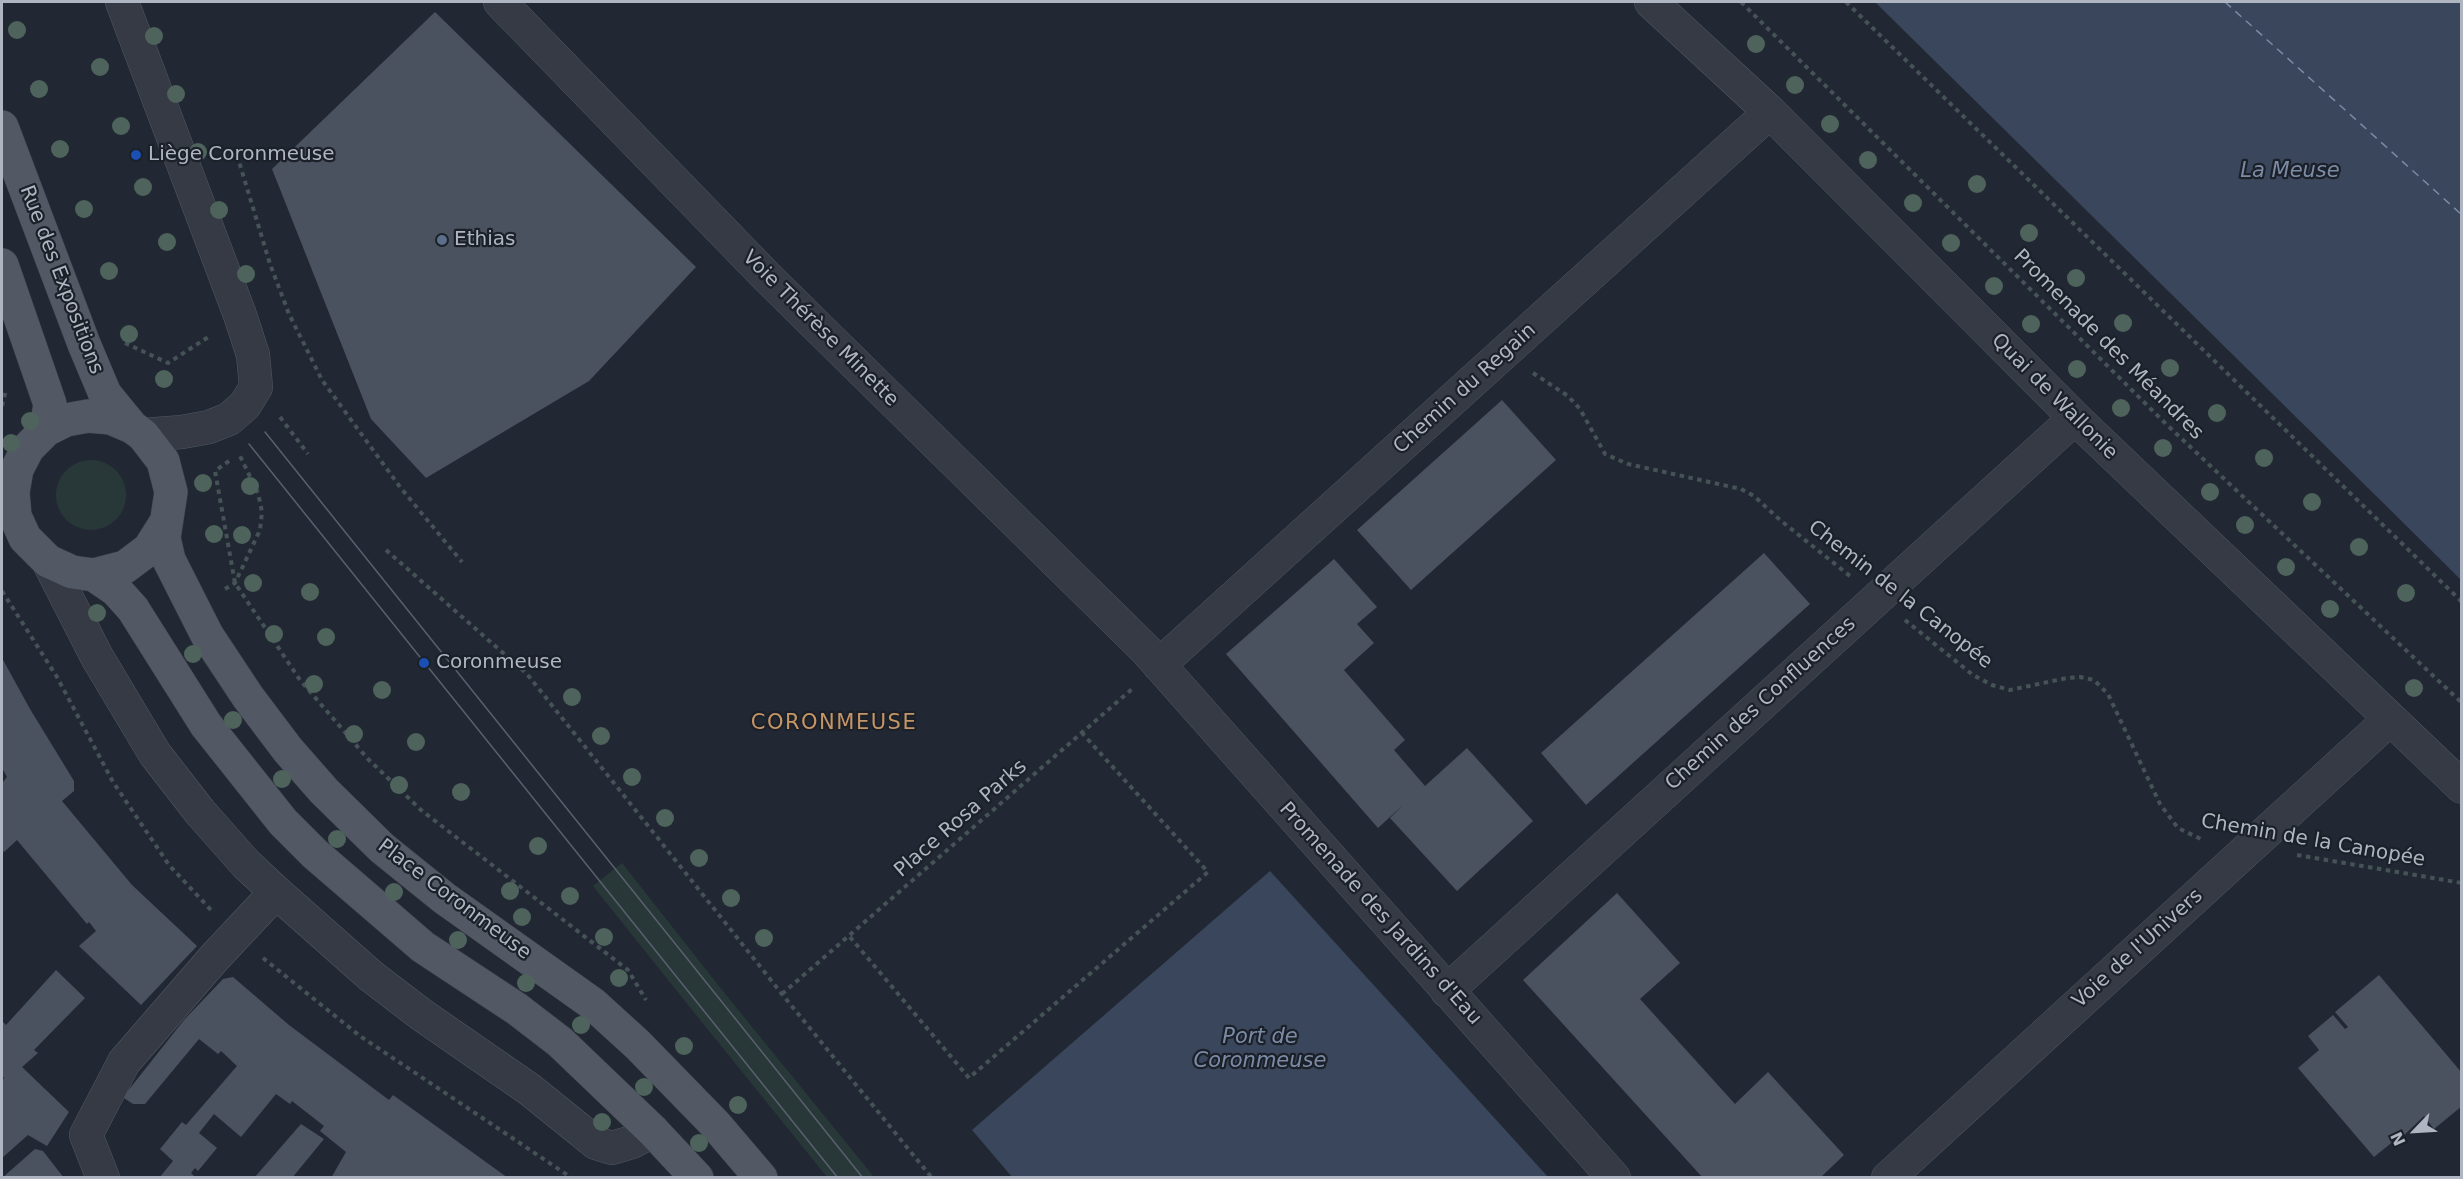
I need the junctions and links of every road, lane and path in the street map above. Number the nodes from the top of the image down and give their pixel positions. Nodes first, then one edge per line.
1 (122, 2) edge
2 (500, 2) edge
3 (1652, 2) edge
4 (1741, 2) edge
5 (1846, 2) edge
6 (1770, 112) junction
7 (2, 127) edge
8 (237, 154) dead end
9 (2, 265) edge
10 (214, 333) dead end
11 (84, 344) junction
12 (1503, 355) junction
13 (256, 387) junction
14 (2075, 418) junction
15 (281, 419) junction
16 (273, 426) dead end
17 (137, 431) junction
18 (25, 447) edge
19 (244, 449) dead end
20 (238, 453) junction
21 (308, 454) dead end
22 (166, 522) junction
23 (14, 533) edge
24 (386, 550) dead end
25 (48, 561) junction
26 (462, 562) dead end
27 (94, 575) junction
28 (235, 583) junction
29 (1877, 598) junction
30 (2462, 602) edge
31 (1153, 658) junction
32 (2462, 703) edge
33 (2389, 720) junction
34 (1082, 733) junction
35 (2462, 788) edge
36 (2250, 847) junction
37 (2462, 883) edge
38 (276, 892) junction
39 (850, 937) junction
40 (1447, 991) junction
41 (782, 994) junction
42 (649, 1005) dead end
43 (653, 1131) junction
44 (103, 1178) edge
45 (697, 1178) edge
46 (761, 1178) edge
47 (932, 1178) edge
48 (1614, 1178) edge
49 (1888, 1178) edge

1 - 13 street
2 - 31 street, Voie Thérèse Minette
3 - 6 street, Quai de Wallonie
4 - 32 path, Promenade des Méandres
5 - 30 path
6 - 12 street, Chemin du Regain
6 - 14 street, Quai de Wallonie
7 - 11 main road, Rue des Expositions
8 - 26 path
9 - 18 main road
10 - 11 path
11 - 17 main road, Rue des Expositions
12 - 29 path, Chemin de la Canopée
12 - 31 street, Chemin du Regain
13 - 15 path
13 - 17 street
14 - 29 street, Chemin des Confluences
14 - 33 street, Quai de Wallonie
15 - 16 path
15 - 21 path
17 - 18 main road
17 - 22 main road, Place Coronmeuse
18 - 23 main road, Place Coronmeuse
19 - 20 path
20 - 28 path
20 - 28 path
22 - 27 main road, Place Coronmeuse
22 - 46 main road, Place Coronmeuse
23 - 25 main road, Place Coronmeuse
24 - 41 path
25 - 27 main road, Place Coronmeuse
25 - 38 street, Place Coronmeuse
27 - 43 main road, Place Coronmeuse
28 - 42 path
29 - 36 path, Chemin de la Canopée
29 - 40 street, Chemin des Confluences
31 - 34 path, Place Rosa Parks
31 - 40 street, Promenade des Jardins d'Eau
33 - 35 street, Quai de Wallonie
33 - 36 street, Voie de l'Univers
34 - 39 path, Place Rosa Parks
34 - 39 path
36 - 37 path, Chemin de la Canopée
36 - 49 street, Voie de l'Univers
38 - 43 street, Place Coronmeuse
38 - 44 street
39 - 41 path, Place Rosa Parks
40 - 48 street, Promenade des Jardins d'Eau
41 - 47 path
43 - 45 main road, Place Coronmeuse

